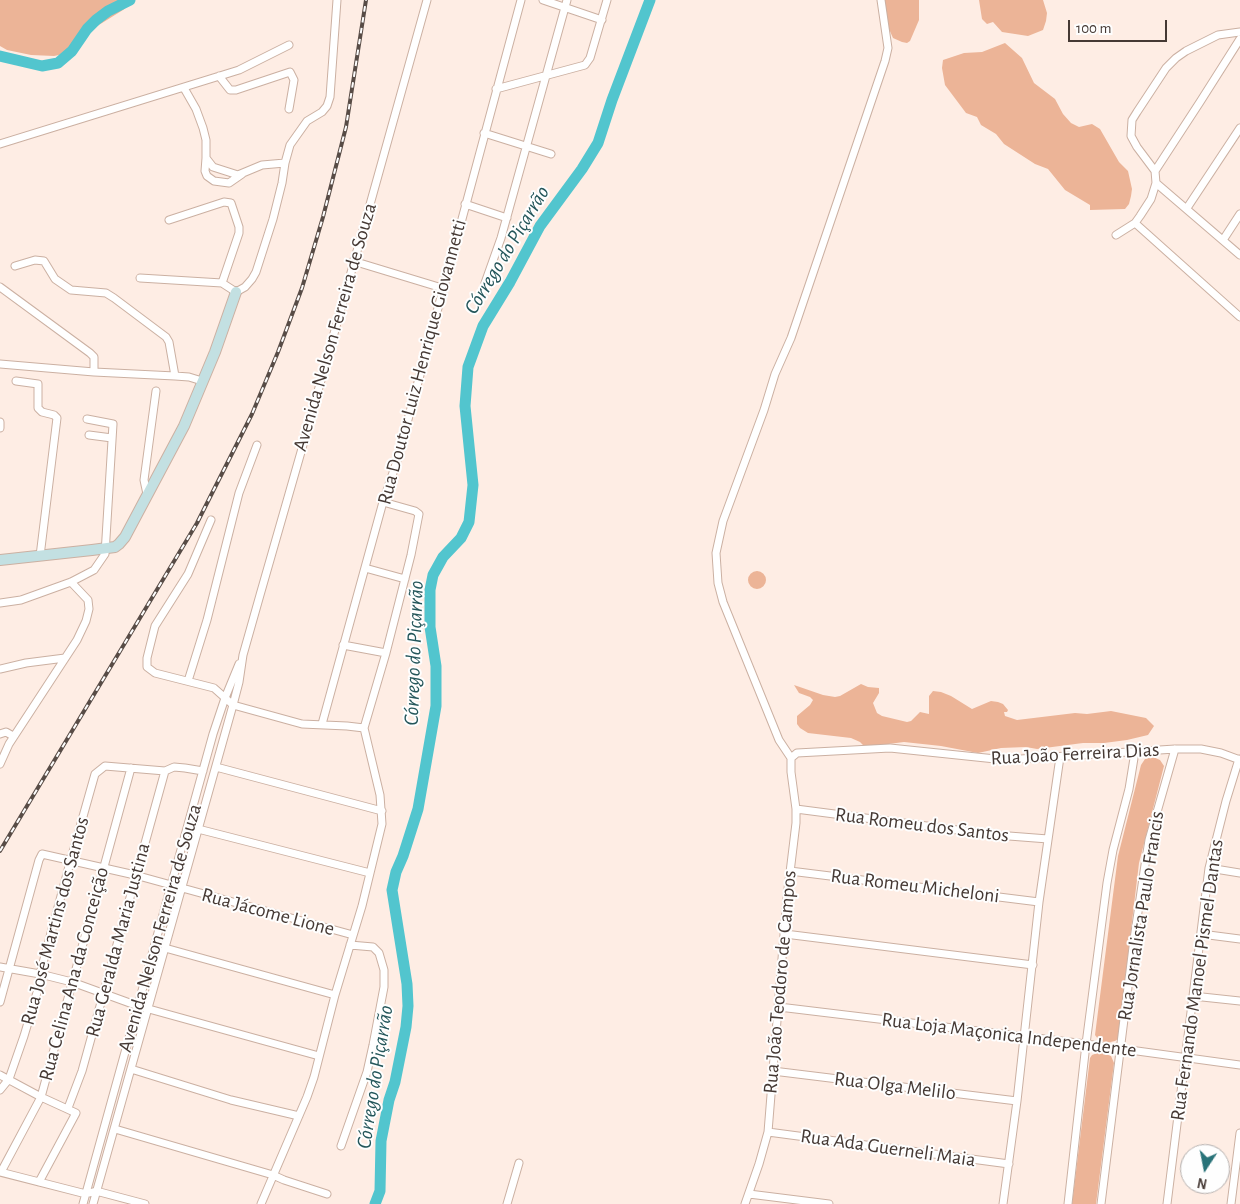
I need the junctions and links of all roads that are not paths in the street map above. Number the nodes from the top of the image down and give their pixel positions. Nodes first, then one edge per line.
1 (337, 0) edge
2 (427, 0) edge
3 (521, 0) edge
4 (543, 0) edge
5 (607, 0) edge
6 (881, 0) edge
7 (566, 4) edge
8 (602, 20) junction
9 (1240, 32) edge
10 (1240, 39) edge
11 (290, 45) dead end
12 (219, 76) junction
13 (546, 76) junction
14 (184, 88) junction
15 (496, 89) junction
16 (289, 109) dead end
17 (1240, 128) edge
18 (484, 133) junction
19 (0, 144) edge
20 (527, 146) junction
21 (551, 154) dead end
22 (206, 158) junction
23 (285, 163) junction
24 (1155, 171) junction
25 (242, 174) junction
26 (1156, 183) junction
27 (465, 204) junction
28 (1187, 208) junction
29 (1240, 214) edge
30 (506, 218) junction
31 (168, 220) dead end
32 (1135, 223) junction
33 (1116, 236) dead end
34 (1223, 240) junction
35 (1240, 255) edge
36 (353, 261) junction
37 (15, 266) dead end
38 (140, 278) dead end
39 (222, 283) junction
40 (485, 283) dead end
41 (0, 287) edge
42 (442, 288) junction
43 (236, 292) junction
44 (1240, 316) edge
45 (0, 364) edge
46 (94, 372) junction
47 (175, 376) junction
48 (16, 381) dead end
49 (202, 381) junction
50 (156, 391) dead end
51 (87, 419) dead end
52 (0, 422) edge
53 (0, 428) edge
54 (88, 435) dead end
55 (112, 438) junction
56 (257, 445) dead end
57 (147, 494) junction
58 (383, 502) junction
59 (211, 520) dead end
60 (105, 548) junction
61 (40, 556) junction
62 (0, 560) edge
63 (365, 568) junction
64 (405, 579) junction
65 (71, 582) junction
66 (0, 603) edge
67 (343, 645) junction
68 (386, 653) junction
69 (243, 655) junction
70 (66, 658) junction
71 (0, 669) edge
72 (188, 681) junction
73 (225, 698) junction
74 (233, 705) junction
75 (322, 724) junction
76 (364, 728) junction
77 (0, 734) edge
78 (13, 736) junction
79 (1175, 749) junction
80 (1135, 752) junction
81 (792, 758) junction
82 (1060, 758) junction
83 (1240, 759) edge
84 (0, 764) edge
85 (216, 767) junction
86 (131, 768) junction
87 (165, 771) junction
88 (203, 771) junction
89 (796, 809) junction
90 (382, 811) junction
91 (198, 829) junction
92 (1048, 839) junction
93 (71, 859) junction
94 (104, 867) junction
95 (1209, 868) junction
96 (790, 871) junction
97 (370, 873) junction
98 (1240, 873) edge
99 (136, 875) junction
100 (172, 885) junction
101 (181, 888) junction
102 (1039, 902) junction
103 (785, 934) junction
104 (1201, 934) junction
105 (353, 935) junction
106 (1240, 939) edge
107 (350, 945) junction
108 (165, 948) junction
109 (1033, 965) junction
110 (0, 967) edge
111 (9, 969) junction
112 (40, 974) junction
113 (72, 982) junction
114 (104, 993) junction
115 (335, 995) junction
116 (1193, 996) junction
117 (0, 1002) edge
118 (1240, 1002) edge
119 (138, 1006) junction
120 (779, 1007) junction
121 (148, 1008) junction
122 (1024, 1037) junction
123 (1086, 1044) junction
124 (1120, 1049) junction
125 (319, 1056) junction
126 (1185, 1057) junction
127 (1240, 1065) edge
128 (131, 1069) junction
129 (773, 1071) junction
130 (0, 1075) edge
131 (9, 1079) junction
132 (0, 1090) edge
133 (41, 1097) junction
134 (1016, 1101) junction
135 (68, 1108) junction
136 (299, 1116) junction
137 (115, 1129) junction
138 (768, 1132) junction
139 (1240, 1133) edge
140 (341, 1146) dead end
141 (519, 1164) dead end
142 (1009, 1164) junction
143 (0, 1172) edge
144 (273, 1175) junction
145 (39, 1182) junction
146 (96, 1191) junction
147 (1236, 1192) edge
148 (86, 1194) junction
149 (326, 1194) dead end
150 (749, 1194) junction
151 (83, 1204) edge
152 (93, 1204) edge
153 (145, 1204) edge
154 (261, 1204) edge
155 (507, 1204) edge
156 (745, 1204) edge
157 (829, 1204) edge
158 (1003, 1204) edge
159 (1068, 1204) edge
160 (1101, 1204) edge
161 (1167, 1204) edge
162 (1231, 1204) edge

1 - 23 street
2 - 36 street, Avenida Nelson Ferreira de Souza
3 - 15 street, Rua Doutor Luiz Henrique Giovannetti
4 - 7 street
5 - 8 street
6 - 81 street
7 - 8 street
7 - 13 street
8 - 13 street
9 - 24 street
10 - 24 street
11 - 12 street
12 - 14 street
12 - 16 street
13 - 15 street
13 - 20 street
14 - 19 street
14 - 22 street
15 - 18 street, Rua Doutor Luiz Henrique Giovannetti
17 - 28 street
18 - 20 street
18 - 27 street, Rua Doutor Luiz Henrique Giovannetti
20 - 21 street
20 - 30 street
22 - 25 street
22 - 25 street
23 - 25 street
23 - 43 street
24 - 26 street
26 - 28 street
26 - 32 street
27 - 30 street
27 - 42 street, Rua Doutor Luiz Henrique Giovannetti
28 - 34 street
29 - 34 street
30 - 40 street
31 - 39 street
32 - 33 street
32 - 44 street
34 - 35 street
36 - 42 street
36 - 69 street, Avenida Nelson Ferreira de Souza
37 - 47 street
38 - 39 street
39 - 43 street
41 - 46 street
42 - 58 street, Rua Doutor Luiz Henrique Giovannetti
43 - 49 street
45 - 46 street
46 - 47 street
47 - 49 street
48 - 61 street
49 - 57 street
50 - 57 street
51 - 55 street
52 - 53 street
54 - 55 street
55 - 60 street
56 - 72 street
57 - 60 street
58 - 63 street, Rua Doutor Luiz Henrique Giovannetti
58 - 64 street, Rua Doutor Luiz Henrique Giovannetti
59 - 72 street
60 - 61 street
60 - 65 street
61 - 62 street
63 - 64 street
63 - 67 street, Rua Doutor Luiz Henrique Giovannetti
64 - 68 street, Rua Doutor Luiz Henrique Giovannetti
65 - 66 street
65 - 70 street
67 - 68 street
67 - 75 street, Rua Doutor Luiz Henrique Giovannetti
68 - 76 street, Rua Doutor Luiz Henrique Giovannetti
69 - 73 street, Avenida Nelson Ferreira de Souza
69 - 74 street, Avenida Nelson Ferreira de Souza
70 - 71 street
70 - 78 street
72 - 73 street
73 - 74 street
73 - 88 street, Avenida Nelson Ferreira de Souza
74 - 75 street
74 - 85 street, Avenida Nelson Ferreira de Souza
75 - 76 street
76 - 90 street
77 - 78 street
78 - 84 street
79 - 80 street, Rua João Ferreira Dias
79 - 83 street, Rua João Ferreira Dias
79 - 124 street, Rua Jornalista Paulo Francis
80 - 82 street, Rua João Ferreira Dias
80 - 123 street
81 - 82 street, Rua João Ferreira Dias
81 - 89 street, Rua João Teodoro de Campos
82 - 92 street
83 - 95 street, Rua Fernando Manoel Pismel Dantas
85 - 90 street
85 - 91 street, Avenida Nelson Ferreira de Souza
86 - 87 street
86 - 93 street, Rua José Martins dos Santos
86 - 94 street, Rua Celina Ana da Conceição
87 - 88 street
87 - 99 street, Rua Geralda Maria Justina
88 - 100 street, Avenida Nelson Ferreira de Souza
89 - 92 street, Rua Romeu dos Santos
89 - 96 street, Rua João Teodoro de Campos
90 - 97 street
91 - 97 street
91 - 101 street, Avenida Nelson Ferreira de Souza
92 - 102 street
93 - 94 street, Rua Jácome Lione
93 - 111 street, Rua Jácome Lione
93 - 112 street, Rua José Martins dos Santos
94 - 99 street, Rua Jácome Lione
94 - 113 street, Rua Celina Ana da Conceição
95 - 98 street
95 - 104 street, Rua Fernando Manoel Pismel Dantas
96 - 102 street, Rua Romeu Micheloni
96 - 103 street, Rua João Teodoro de Campos
97 - 105 street
99 - 100 street, Rua Jácome Lione
99 - 114 street, Rua Geralda Maria Justina
100 - 101 street, Rua Jácome Lione
100 - 119 street, Avenida Nelson Ferreira de Souza
101 - 105 street, Rua Jácome Lione
101 - 108 street, Avenida Nelson Ferreira de Souza
102 - 109 street
103 - 109 street
103 - 120 street, Rua João Teodoro de Campos
104 - 106 street
104 - 116 street, Rua Fernando Manoel Pismel Dantas
105 - 107 street
107 - 115 street
107 - 140 street
108 - 115 street
108 - 121 street, Avenida Nelson Ferreira de Souza
109 - 122 street
110 - 111 street
111 - 112 street
111 - 117 street, Rua Jácome Lione
112 - 113 street
112 - 131 street, Rua José Martins dos Santos
113 - 114 street
113 - 133 street, Rua Celina Ana da Conceição
114 - 119 street
114 - 135 street, Rua Geralda Maria Justina
115 - 125 street
116 - 118 street
116 - 126 street, Rua Fernando Manoel Pismel Dantas
119 - 121 street
119 - 148 street, Avenida Nelson Ferreira de Souza
120 - 122 street, Rua Loja Maçonica Independente
120 - 129 street, Rua João Teodoro de Campos
121 - 125 street
121 - 128 street, Avenida Nelson Ferreira de Souza
122 - 123 street, Rua Loja Maçonica Independente
122 - 134 street
123 - 124 street, Rua Loja Maçonica Independente
123 - 159 street
124 - 126 street, Rua Loja Maçonica Independente
124 - 160 street, Rua Jornalista Paulo Francis
125 - 136 street
126 - 127 street, Rua Loja Maçonica Independente
126 - 161 street, Rua Fernando Manoel Pismel Dantas
128 - 136 street
128 - 137 street, Avenida Nelson Ferreira de Souza
129 - 134 street, Rua Olga Melilo
129 - 138 street, Rua João Teodoro de Campos
130 - 131 street
131 - 132 street
131 - 133 street
133 - 135 street
133 - 143 street, Rua Celina Ana da Conceição
134 - 142 street
135 - 145 street
136 - 144 street
137 - 144 street
137 - 146 street, Avenida Nelson Ferreira de Souza
138 - 142 street, Rua Ada Guerneli Maia
138 - 150 street, Rua João Teodoro de Campos
139 - 147 street
141 - 155 street
142 - 158 street
143 - 145 street
144 - 149 street
144 - 154 street
145 - 148 street
146 - 148 street
146 - 152 street, Avenida Nelson Ferreira de Souza
146 - 153 street
147 - 162 street
148 - 151 street, Avenida Nelson Ferreira de Souza
150 - 156 street, Rua João Teodoro de Campos
150 - 157 street

